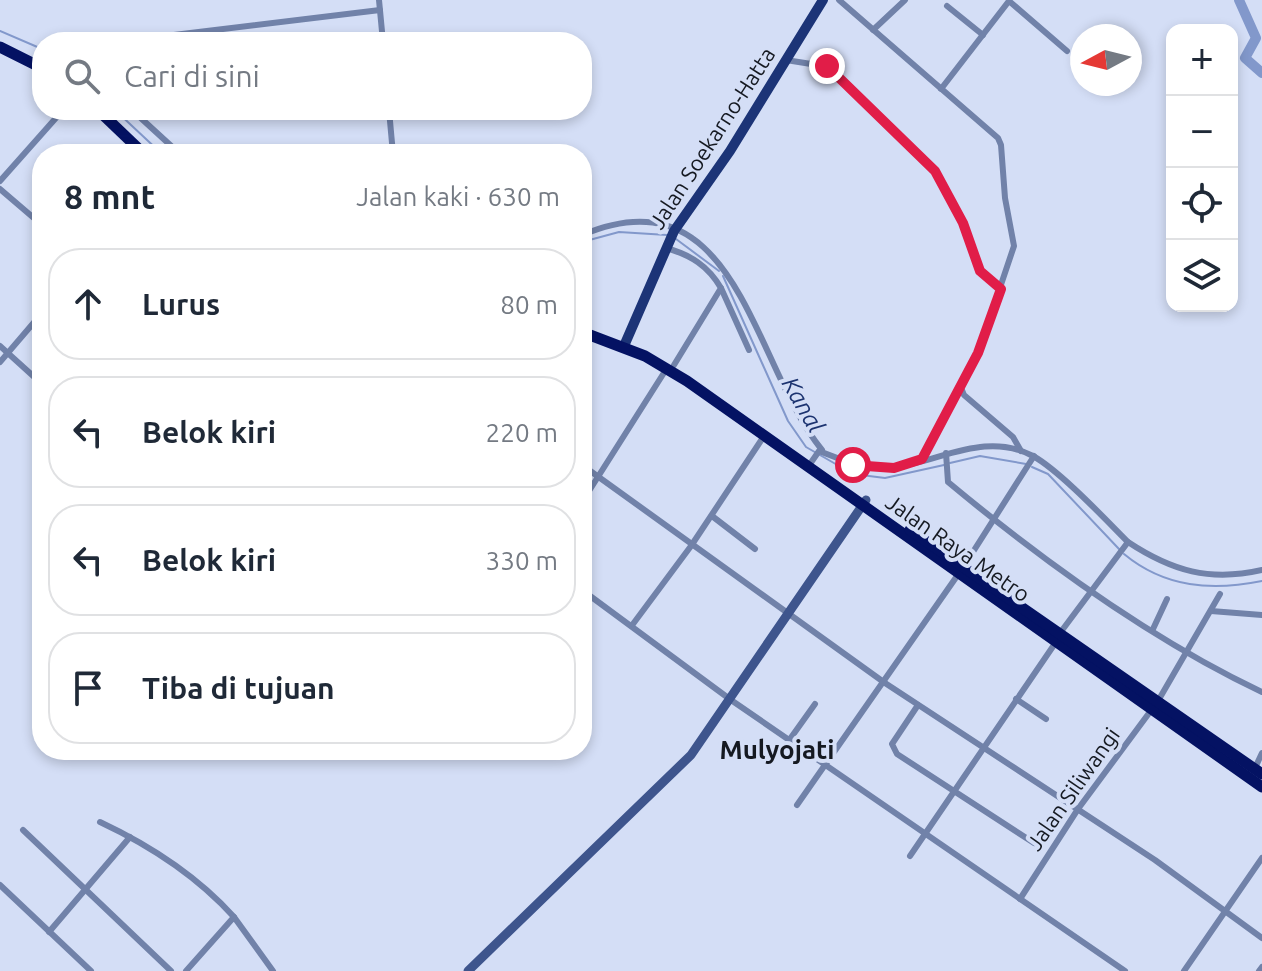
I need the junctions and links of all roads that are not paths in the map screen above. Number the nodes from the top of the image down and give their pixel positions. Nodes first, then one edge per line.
1 (379, 0) edge
2 (823, 0) edge
3 (839, 0) edge
4 (905, 0) edge
5 (947, 6) dead end
6 (380, 10) junction
7 (873, 30) junction
8 (198, 32) edge
9 (382, 32) edge
10 (983, 35) junction
11 (0, 40) edge
12 (0, 47) edge
13 (1067, 51) dead end
14 (32, 55) edge
15 (786, 60) junction
16 (32, 63) edge
17 (941, 89) junction
18 (54, 120) edge
19 (99, 120) edge
20 (108, 120) edge
21 (143, 120) edge
22 (390, 120) edge
23 (33, 144) edge
24 (125, 144) edge
25 (134, 144) edge
26 (169, 144) edge
27 (392, 144) edge
28 (32, 145) edge
29 (0, 181) edge
30 (0, 189) edge
31 (32, 216) edge
32 (675, 229) junction
33 (592, 232) edge
34 (667, 246) junction
35 (721, 288) junction
36 (1001, 289) junction
37 (32, 325) edge
38 (592, 330) edge
39 (592, 335) edge
40 (625, 343) junction
41 (0, 346) edge
42 (749, 350) dead end
43 (8, 353) junction
44 (0, 362) edge
45 (671, 366) junction
46 (32, 375) edge
47 (960, 385) junction
48 (764, 436) junction
49 (1021, 451) junction
50 (820, 452) junction
51 (946, 455) junction
52 (922, 459) junction
53 (811, 462) junction
54 (1031, 462) junction
55 (592, 472) edge
56 (599, 477) junction
57 (592, 487) edge
58 (864, 503) junction
59 (712, 516) junction
60 (994, 518) junction
61 (1127, 544) junction
62 (691, 546) junction
63 (755, 549) dead end
64 (961, 569) junction
65 (1262, 570) edge
66 (1092, 590) junction
67 (1220, 594) dead end
68 (592, 597) edge
69 (1167, 599) dead end
70 (1211, 611) junction
71 (791, 613) junction
72 (1262, 615) edge
73 (633, 624) junction
74 (1153, 629) junction
75 (1058, 638) junction
76 (1186, 650) junction
77 (885, 683) junction
78 (1262, 692) edge
79 (1016, 699) junction
80 (731, 700) junction
81 (815, 704) dead end
82 (918, 705) junction
83 (1155, 705) junction
84 (1046, 719) dead end
85 (790, 739) junction
86 (982, 746) junction
87 (1262, 753) edge
88 (825, 764) junction
89 (1258, 771) edge
90 (1262, 787) edge
91 (953, 792) junction
92 (797, 805) dead end
93 (1078, 809) junction
94 (100, 822) dead end
95 (23, 830) dead end
96 (927, 833) junction
97 (130, 837) junction
98 (1034, 843) dead end
99 (910, 856) dead end
100 (1262, 858) edge
101 (0, 885) edge
102 (86, 890) junction
103 (1020, 899) junction
104 (1222, 912) junction
105 (234, 917) junction
106 (49, 932) junction
107 (1262, 938) edge
108 (91, 971) edge
109 (171, 971) edge
110 (186, 971) edge
111 (273, 971) edge
112 (468, 971) edge
113 (1125, 971) edge
114 (1184, 971) edge

1 - 6 street
2 - 15 main road, Jalan Soekarno-Hatta
3 - 7 street
4 - 7 street
5 - 10 street
6 - 8 street
6 - 9 street
7 - 17 street
10 - 13 street
10 - 17 street
11 - 14 highway
12 - 16 highway
15 - 32 main road, Jalan Soekarno-Hatta
15 - 36 street
17 - 36 street
18 - 23 street
19 - 24 highway
20 - 25 highway
21 - 26 street
22 - 27 street
28 - 29 street
30 - 31 street
32 - 33 street
32 - 34 main road, Jalan Soekarno-Hatta
32 - 50 street
34 - 35 street
34 - 40 main road, Jalan Soekarno-Hatta
35 - 42 street
35 - 45 street
36 - 47 street
37 - 43 street
38 - 40 highway
39 - 40 highway
40 - 45 highway
41 - 43 street
43 - 44 street
43 - 46 street
45 - 48 highway, Jalan Raya Metro
45 - 53 highway
45 - 56 street
47 - 49 street
47 - 52 street
48 - 58 highway, Jalan Raya Metro
48 - 59 street
49 - 51 street
49 - 54 street
50 - 52 street
50 - 53 street
51 - 52 street
51 - 60 street
53 - 58 highway
54 - 60 street
54 - 61 street
55 - 56 street
56 - 57 street
56 - 62 street
58 - 64 highway
58 - 71 street
59 - 62 street
59 - 63 street
60 - 64 street
60 - 66 street
61 - 65 street
61 - 66 street
62 - 71 street
62 - 73 street
64 - 75 highway
64 - 77 street
66 - 74 street
66 - 75 street
67 - 70 street, Jalan Siliwangi
68 - 73 street
69 - 74 street
70 - 72 street
70 - 76 street, Jalan Siliwangi
71 - 77 street
71 - 80 street
73 - 80 street
74 - 76 street
75 - 79 street
75 - 83 highway
76 - 78 street
76 - 83 street, Jalan Siliwangi
77 - 82 street
77 - 88 street
79 - 84 street
79 - 86 street
80 - 85 street
80 - 112 street
81 - 85 street
82 - 86 street
82 - 91 street
83 - 89 highway
83 - 90 highway
83 - 93 street, Jalan Siliwangi
85 - 88 street
86 - 91 street
86 - 93 street
87 - 89 street
88 - 92 street
88 - 96 street
91 - 96 street
91 - 98 street
93 - 103 street, Jalan Siliwangi
93 - 104 street
94 - 97 street
95 - 102 street
96 - 99 street
96 - 103 street
97 - 102 street
97 - 105 street
100 - 104 street
101 - 106 street
102 - 106 street
102 - 109 street
103 - 113 street
104 - 107 street
104 - 114 street
105 - 110 street
105 - 111 street
106 - 108 street

